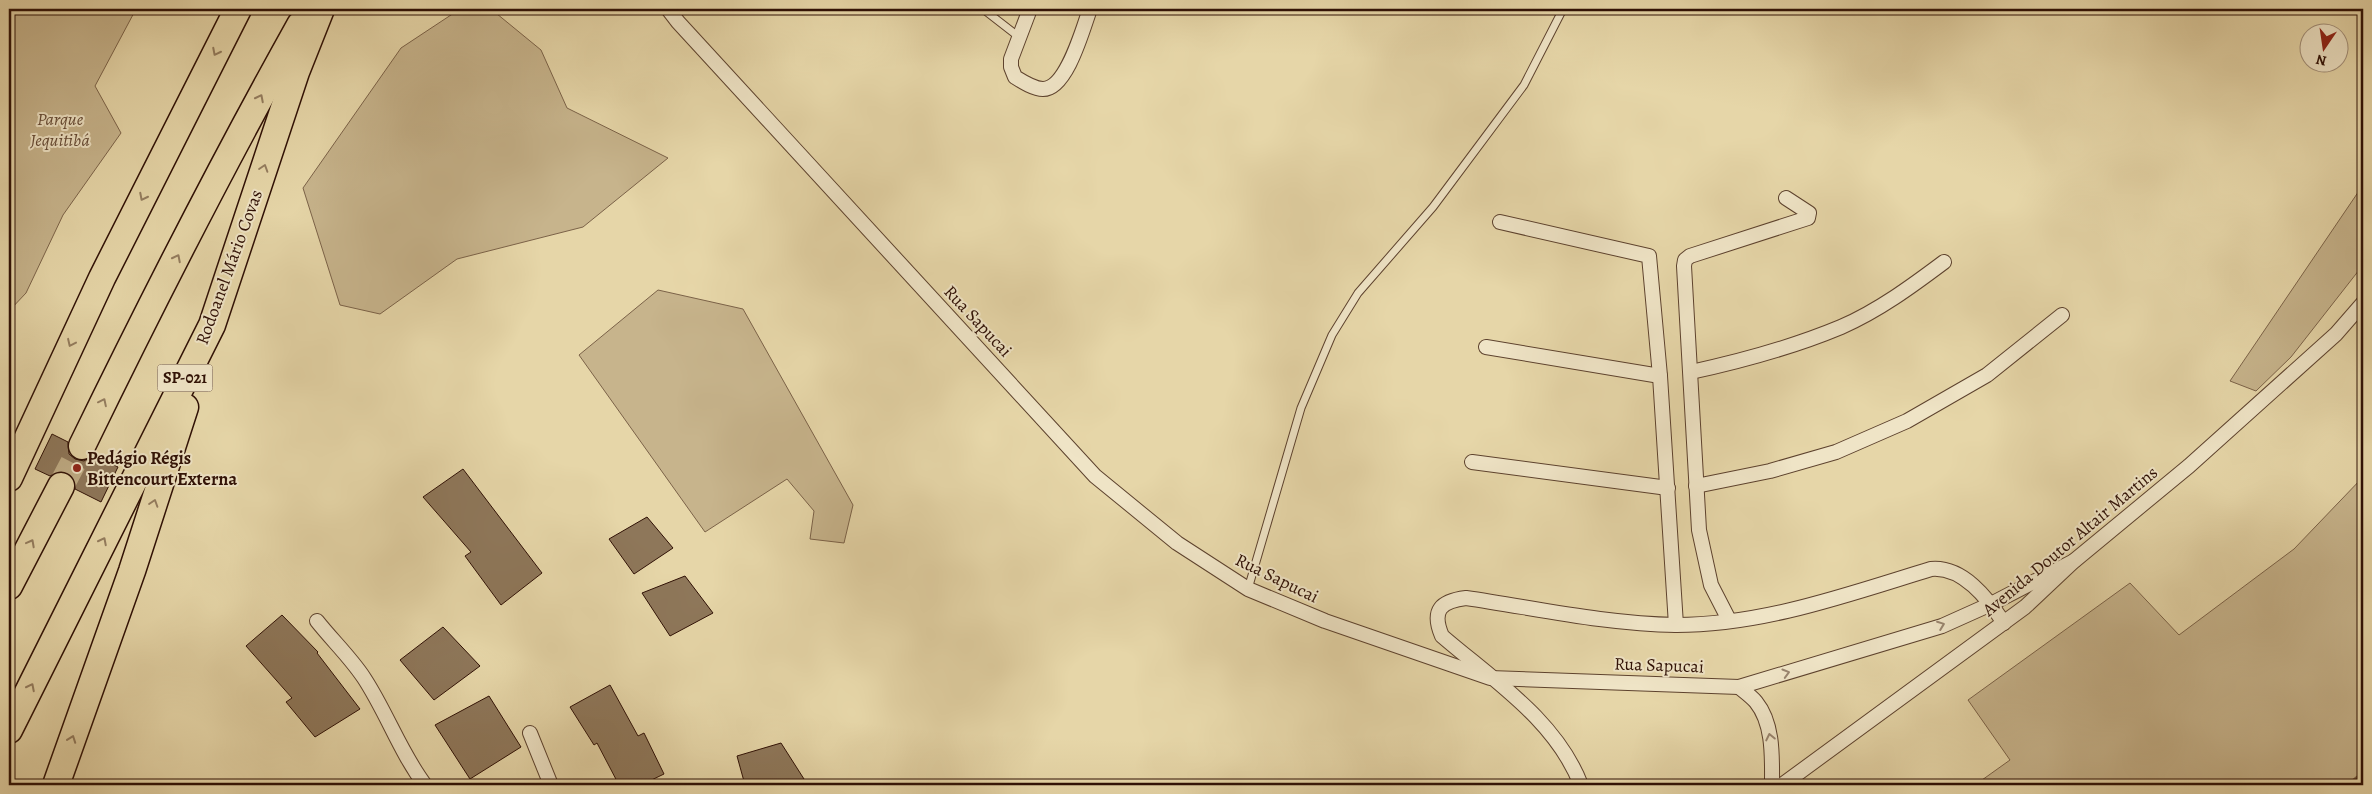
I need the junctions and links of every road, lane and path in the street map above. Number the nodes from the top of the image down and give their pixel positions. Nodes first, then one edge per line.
1 (238, 9) edge
2 (309, 9) edge
3 (321, 9) edge
4 (668, 9) edge
5 (983, 9) edge
6 (1030, 9) edge
7 (1090, 9) edge
8 (1563, 9) edge
9 (1019, 37) junction
10 (1786, 198) dead end
11 (1500, 222) dead end
12 (1944, 262) dead end
13 (2363, 304) edge
14 (2062, 315) dead end
15 (212, 324) junction
16 (1486, 347) dead end
17 (1691, 372) junction
18 (1660, 376) junction
19 (82, 446) tunnel mouth
20 (1472, 462) dead end
21 (9, 478) edge
22 (61, 486) tunnel mouth
23 (1696, 486) junction
24 (1668, 488) junction
25 (2074, 561) junction
26 (9, 586) edge
27 (1248, 589) junction
28 (1991, 604) junction
29 (1729, 620) junction
30 (317, 621) dead end
31 (2004, 623) junction
32 (1676, 624) junction
33 (1490, 678) junction
34 (1739, 687) junction
35 (9, 730) edge
36 (530, 732) dead end
37 (56, 785) edge
38 (425, 785) edge
39 (552, 785) edge
40 (1581, 785) edge
41 (1772, 785) edge
42 (1782, 785) edge

1 -> 21 highway
19 -> 2 highway
15 -> 3 highway, Rodoanel Mário Covas / SP-021
4 - 27 street, Rua Sapucai
5 - 9 lane
6 - 9 street
7 - 9 street
8 - 27 lane
10 - 17 street
11 - 18 street
12 - 17 street
13 - 25 street, Avenida Doutor Altair Martins
14 - 23 street
35 -> 15 highway, Rodoanel Mário Covas / SP-021
37 -> 15 highway
16 - 18 street
17 - 23 street
18 - 24 street
20 - 24 street
26 -> 22 highway
23 - 29 street
24 - 32 street
25 - 28 street, Rua Sapucai
25 - 31 street, Avenida Doutor Altair Martins
27 - 33 street, Rua Sapucai
28 - 29 street
28 - 31 street
34 -> 28 street, Rua Sapucai
29 - 32 street
30 - 38 street
31 - 42 street, Avenida Doutor Altair Martins
32 - 33 street
33 - 34 street, Rua Sapucai
33 - 40 street
41 -> 34 street
36 - 39 street

